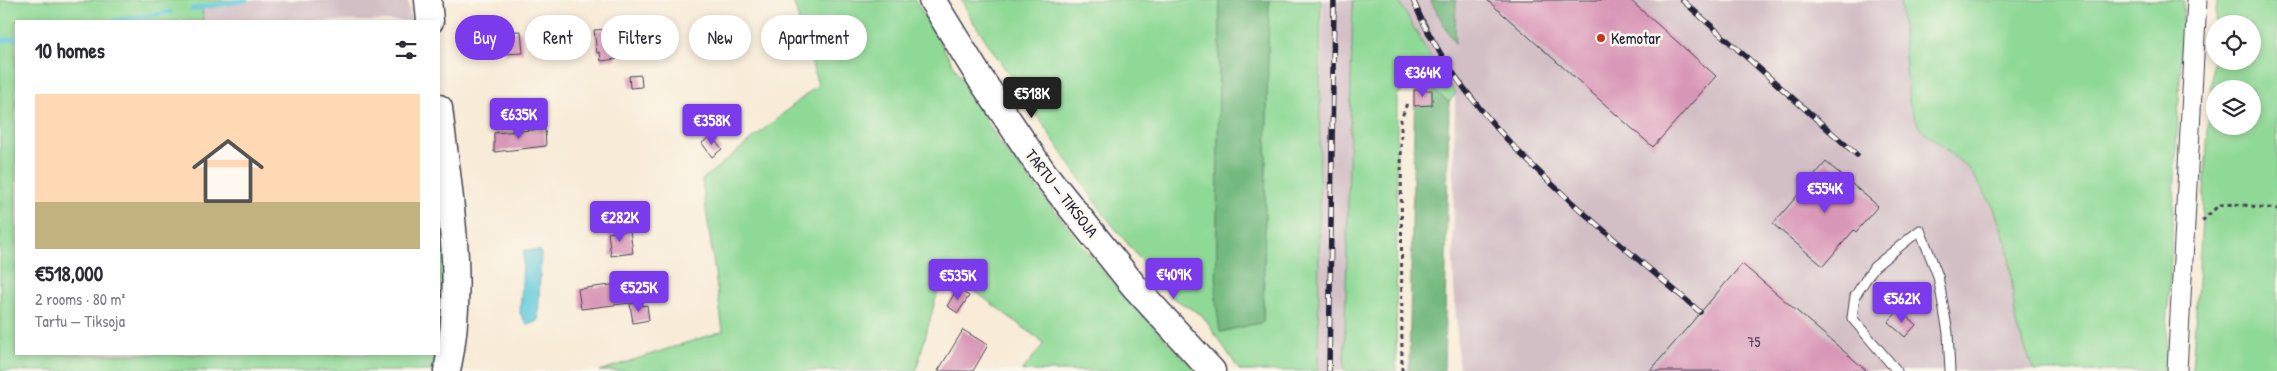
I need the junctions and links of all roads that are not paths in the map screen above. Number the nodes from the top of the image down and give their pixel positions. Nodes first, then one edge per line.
1 (428, 0) edge
2 (932, 0) edge
3 (2197, 0) edge
4 (430, 20) edge
5 (440, 117) edge
6 (447, 371) edge
7 (1212, 371) edge
8 (1897, 371) edge
9 (1950, 371) edge
10 (2177, 371) edge

1 - 4 main road
2 - 7 main road, TARTU — TIKSOJA
3 - 10 street
5 - 6 main road
8 - 9 lane

